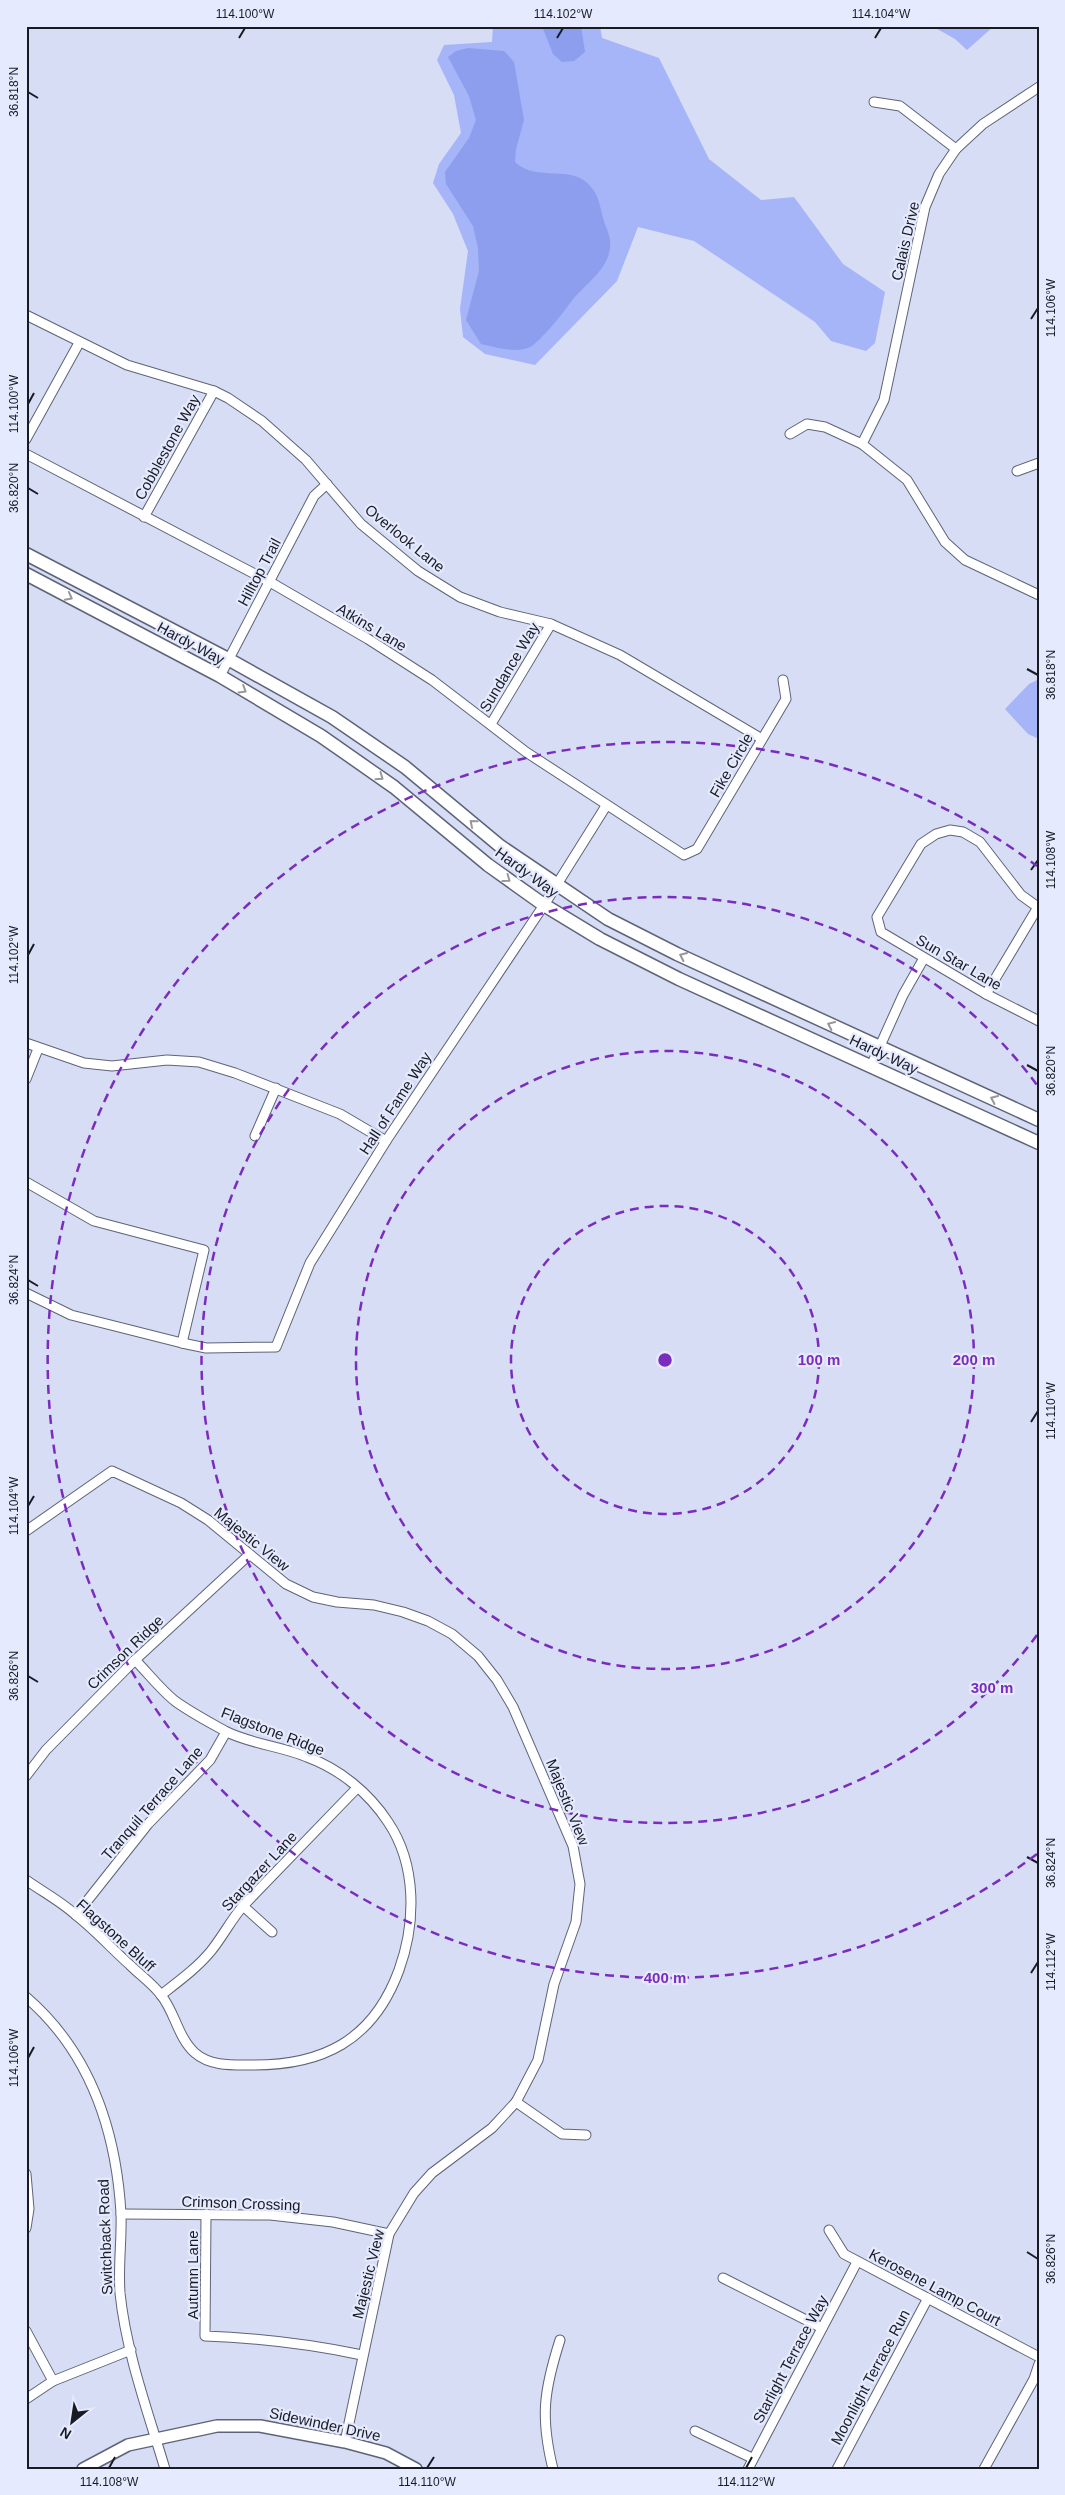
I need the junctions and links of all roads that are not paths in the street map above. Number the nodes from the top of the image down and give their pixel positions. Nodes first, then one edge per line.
1 (1039, 86) edge
2 (874, 102) dead end
3 (956, 150) junction
4 (26, 315) edge
5 (79, 343) junction
6 (214, 391) junction
7 (790, 434) dead end
8 (26, 439) edge
9 (862, 444) junction
10 (26, 454) edge
11 (1039, 464) edge
12 (1017, 471) dead end
13 (327, 484) junction
14 (144, 517) junction
15 (26, 554) edge
16 (26, 574) edge
17 (270, 582) junction
18 (1039, 595) edge
19 (552, 624) junction
20 (228, 660) junction
21 (220, 676) junction
22 (783, 680) dead end
23 (491, 724) junction
24 (762, 739) junction
25 (606, 806) junction
26 (684, 855) joint
27 (556, 884) junction
28 (544, 905) junction
29 (1038, 907) edge
30 (924, 958) junction
31 (986, 994) junction
32 (1039, 1021) edge
33 (26, 1043) edge
34 (880, 1047) junction
35 (38, 1049) junction
36 (871, 1066) junction
37 (26, 1079) edge
38 (276, 1088) junction
39 (1039, 1120) edge
40 (255, 1136) dead end
41 (386, 1141) junction
42 (1039, 1144) edge
43 (26, 1182) edge
44 (26, 1293) edge
45 (182, 1343) junction
46 (26, 1531) edge
47 (249, 1555) junction
48 (135, 1660) junction
49 (226, 1732) junction
50 (26, 1776) edge
51 (357, 1788) junction
52 (26, 1880) edge
53 (243, 1906) junction
54 (76, 1915) junction
55 (272, 1932) dead end
56 (161, 1995) junction
57 (26, 1997) edge
58 (516, 2102) junction
59 (586, 2135) dead end
60 (26, 2174) edge
61 (121, 2214) junction
62 (206, 2214) junction
63 (26, 2228) edge
64 (829, 2230) dead end
65 (389, 2234) junction
66 (858, 2262) junction
67 (723, 2278) dead end
68 (928, 2298) junction
69 (822, 2328) junction
70 (26, 2331) edge
71 (560, 2340) dead end
72 (131, 2350) junction
73 (362, 2355) junction
74 (1039, 2357) edge
75 (1039, 2364) edge
76 (53, 2381) junction
77 (26, 2399) edge
78 (695, 2431) dead end
79 (156, 2439) junction
80 (345, 2442) junction
81 (752, 2458) junction
82 (83, 2469) edge
83 (165, 2469) edge
84 (416, 2469) edge
85 (553, 2469) edge
86 (748, 2469) edge
87 (837, 2469) edge
88 (984, 2469) edge

1 - 3 street, Calais Drive
2 - 3 street
3 - 9 street, Calais Drive
4 - 5 street, Overlook Lane
5 - 6 street, Overlook Lane
5 - 8 street
6 - 13 street, Overlook Lane
6 - 14 street, Cobblestone Way
7 - 9 street
9 - 18 street
10 - 14 street, Atkins Lane
11 - 12 street
13 - 17 street, Hilltop Trail
13 - 19 street, Overlook Lane
14 - 17 street, Atkins Lane
15 - 20 main road, Hardy Way
16 -> 21 main road, Hardy Way
17 - 20 street, Hilltop Trail
17 - 23 street, Atkins Lane
19 - 23 street, Sundance Way
19 - 24 street, Overlook Lane
20 - 21 street, Hilltop Trail
27 -> 20 main road, Hardy Way
21 -> 28 main road, Hardy Way
22 - 24 street, Fike Circle
23 - 25 street, Atkins Lane
24 - 26 street, Fike Circle
25 - 26 street, Atkins Lane
25 - 27 street, Hall of Fame Way
27 - 28 street, Hall of Fame Way
34 -> 27 main road, Hardy Way
28 - 36 main road, Hardy Way
28 - 41 street, Hall of Fame Way
29 - 30 street, Sun Star Lane
29 - 31 street
30 - 31 street, Sun Star Lane
30 - 34 street
31 - 32 street, Sun Star Lane
33 - 35 street
34 - 36 street
39 -> 34 main road, Hardy Way
35 - 37 street
35 - 38 street
36 - 42 main road, Hardy Way
38 - 40 street
38 - 41 street
41 - 45 street, Hall of Fame Way
43 - 45 street
44 - 45 street
46 - 47 street, Majestic View
47 - 48 street, Crimson Ridge
47 - 58 street, Majestic View
48 - 49 street, Flagstone Ridge
48 - 50 street, Crimson Ridge
49 - 51 street, Flagstone Ridge
49 - 54 street, Tranquil Terrace Lane
51 - 53 street, Stargazer Lane
51 - 56 street, Flagstone Ridge
52 - 54 street, Flagstone Bluff
53 - 55 street
53 - 56 street, Stargazer Lane
54 - 56 street, Flagstone Bluff
57 - 61 street, Switchback Road
58 - 59 street
58 - 65 street, Majestic View
60 - 63 street
61 - 62 street, Crimson Crossing
61 - 72 street, Switchback Road
62 - 65 street, Crimson Crossing
62 - 73 street, Autumn Lane
64 - 66 street, Kerosene Lamp Court
65 - 73 street, Majestic View
66 - 68 street, Kerosene Lamp Court
66 - 69 street, Starlight Terrace Way
67 - 69 street
68 - 74 street, Kerosene Lamp Court
68 - 87 street, Moonlight Terrace Run
69 - 81 street, Starlight Terrace Way
70 - 76 street
71 - 85 street
72 - 76 street
72 - 79 street, Switchback Road
73 - 80 street, Majestic View
75 - 88 street
76 - 77 street
78 - 81 street
79 - 80 street, Sidewinder Drive
79 - 82 street, Sidewinder Drive
79 - 83 street, Switchback Road
80 - 84 street, Sidewinder Drive
81 - 86 street, Starlight Terrace Way

